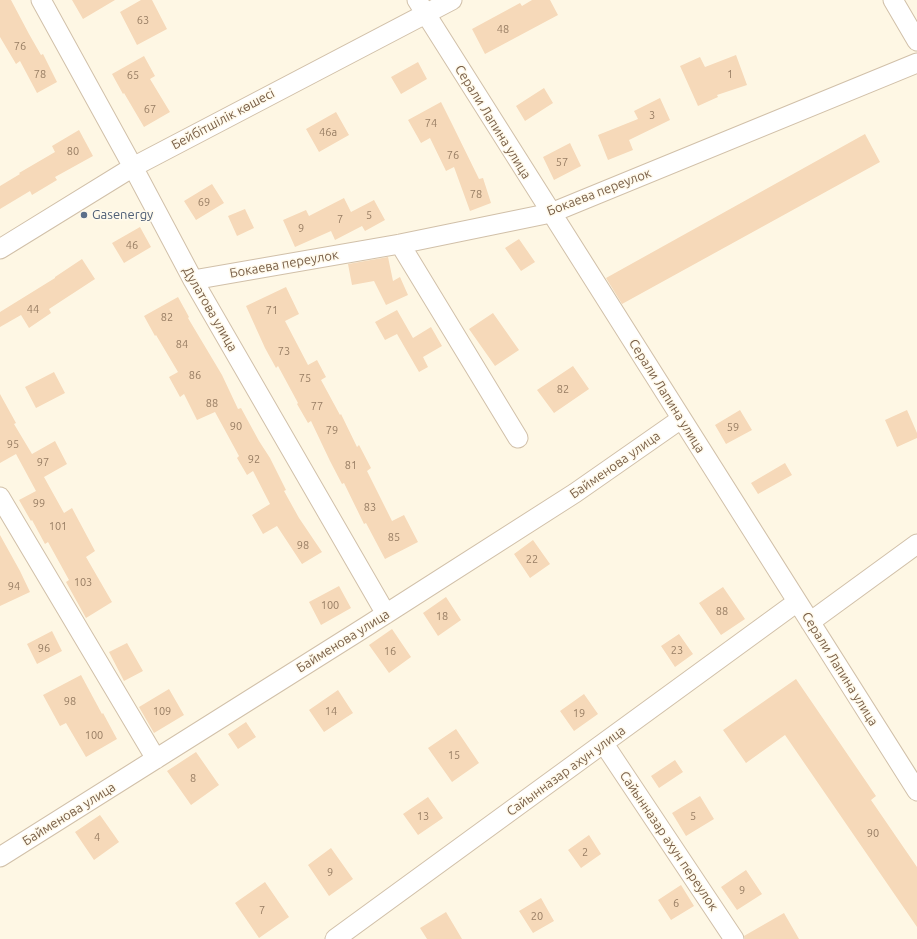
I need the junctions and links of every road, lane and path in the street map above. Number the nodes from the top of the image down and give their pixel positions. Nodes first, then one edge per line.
1 (41, 0) edge
2 (452, 0) edge
3 (893, 0) edge
4 (421, 7) edge
5 (917, 41) edge
6 (917, 63) edge
7 (133, 166) junction
8 (551, 213) junction
9 (400, 244) junction
10 (0, 249) edge
11 (194, 280) junction
12 (681, 419) junction
13 (518, 438) dead end
14 (0, 497) edge
15 (917, 544) edge
16 (797, 602) junction
17 (386, 614) junction
18 (810, 622) junction
19 (604, 744) junction
20 (156, 758) junction
21 (917, 791) edge
22 (0, 857) edge
23 (335, 939) edge
24 (734, 939) edge

1 - 7 street, Дулатова улица
2 - 4 street, Бейбітшілік көшесі
3 - 5 street
4 - 7 street, Бейбітшілік көшесі
4 - 8 street, Серали Лапина улица
6 - 8 street, Бокаева переулок
7 - 10 street, Бейбітшілік көшесі
7 - 11 street, Дулатова улица
8 - 9 street, Бокаева переулок
8 - 12 street, Серали Лапина улица
9 - 11 street, Бокаева переулок
9 - 13 street
11 - 17 street, Дулатова улица
12 - 16 street, Серали Лапина улица
12 - 17 street, Байменова улица
14 - 20 street
15 - 18 street
16 - 18 street, Серали Лапина улица
16 - 19 street, Сайынназар ахун улица
17 - 20 street, Байменова улица
18 - 21 street, Серали Лапина улица
19 - 23 street, Сайынназар ахун улица
19 - 24 street, Сайынназар ахун переулок
20 - 22 street, Байменова улица

